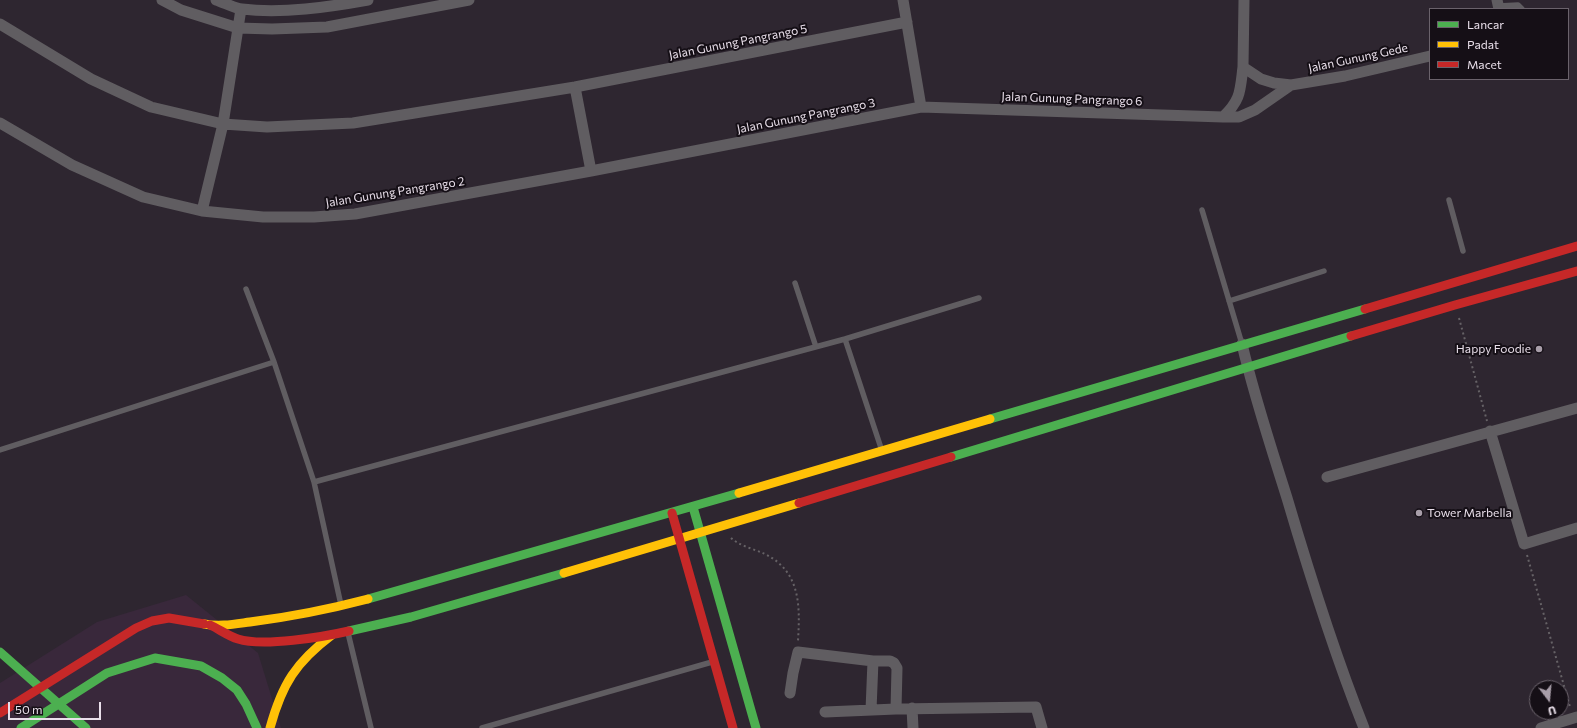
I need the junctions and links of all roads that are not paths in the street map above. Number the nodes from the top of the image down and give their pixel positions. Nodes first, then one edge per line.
1 (162, 0) edge
2 (216, 0) edge
3 (368, 0) edge
4 (470, 0) edge
5 (903, 0) edge
6 (1244, 0) edge
7 (1499, 5) edge
8 (1521, 8) edge
9 (241, 9) junction
10 (906, 22) junction
11 (0, 24) edge
12 (238, 28) junction
13 (1429, 56) edge
14 (1243, 67) junction
15 (1291, 85) junction
16 (575, 87) junction
17 (921, 107) junction
18 (1223, 117) junction
19 (0, 123) edge
20 (223, 124) junction
21 (591, 171) junction
22 (1449, 200) dead end
23 (1202, 210) dead end
24 (202, 211) junction
25 (1577, 246) edge
26 (1463, 251) dead end
27 (1577, 271) edge
28 (1324, 272) dead end
29 (795, 283) dead end
30 (246, 289) dead end
31 (979, 298) dead end
32 (1229, 301) junction
33 (845, 339) junction
34 (1242, 344) junction
35 (816, 347) junction
36 (274, 362) junction
37 (1247, 368) junction
38 (1577, 408) edge
39 (1490, 431) junction
40 (0, 450) edge
41 (882, 451) junction
42 (1327, 477) dead end
43 (314, 482) junction
44 (693, 507) junction
45 (672, 513) junction
46 (1577, 528) edge
47 (701, 533) junction
48 (680, 539) junction
49 (342, 606) junction
50 (210, 625) junction
51 (348, 632) junction
52 (332, 635) junction
53 (0, 652) edge
54 (873, 661) junction
55 (714, 662) junction
56 (790, 693) dead end
57 (912, 708) junction
58 (896, 709) junction
59 (870, 710) junction
60 (825, 712) dead end
61 (0, 713) edge
62 (1575, 721) edge
63 (21, 728) edge
64 (86, 728) edge
65 (256, 728) edge
66 (270, 728) edge
67 (371, 728) edge
68 (482, 728) edge
69 (733, 728) edge
70 (756, 728) edge
71 (913, 728) edge
72 (1042, 728) edge
73 (1364, 728) edge
74 (1541, 728) edge

1 - 12 street
2 - 9 street
3 - 9 street
4 - 12 street
5 - 10 street
6 - 14 street
7 - 8 lane
9 - 12 street
10 - 16 street, Jalan Gunung Pangrango 5
10 - 17 street
11 - 20 street
12 - 20 street
13 - 15 street, Jalan Gunung Gede
14 - 15 street
14 - 18 street
15 - 18 street, Jalan Gunung Pangrango 6
16 - 20 street
16 - 21 street
17 - 18 street, Jalan Gunung Pangrango 6
17 - 21 street, Jalan Gunung Pangrango 3
19 - 24 street, Jalan Gunung Pangrango 2
20 - 24 street
21 - 24 street, Jalan Gunung Pangrango 2
22 - 26 lane
23 - 32 lane
25 - 34 street
27 - 37 street
28 - 32 lane
29 - 35 lane
30 - 36 lane
31 - 33 lane
32 - 34 lane
33 - 35 lane
33 - 41 lane
34 - 37 street
34 - 41 street
35 - 43 lane
36 - 40 lane
36 - 43 lane
37 - 47 street
37 - 73 street
38 - 39 street
39 - 42 street
39 - 46 street
41 - 44 street
43 - 49 lane
44 - 45 street
44 - 47 street
45 - 48 street
45 - 49 street
47 - 48 street
47 - 70 street
48 - 51 street
48 - 55 street
49 - 50 street
50 - 52 street
50 - 61 street
51 - 52 street
51 - 67 lane
52 - 66 street
53 - 64 street
54 - 56 street
54 - 58 street
54 - 59 street
55 - 68 lane
55 - 69 street
57 - 58 street
57 - 71 street
57 - 72 street
58 - 59 street
59 - 60 street
62 - 74 street
63 - 65 street

